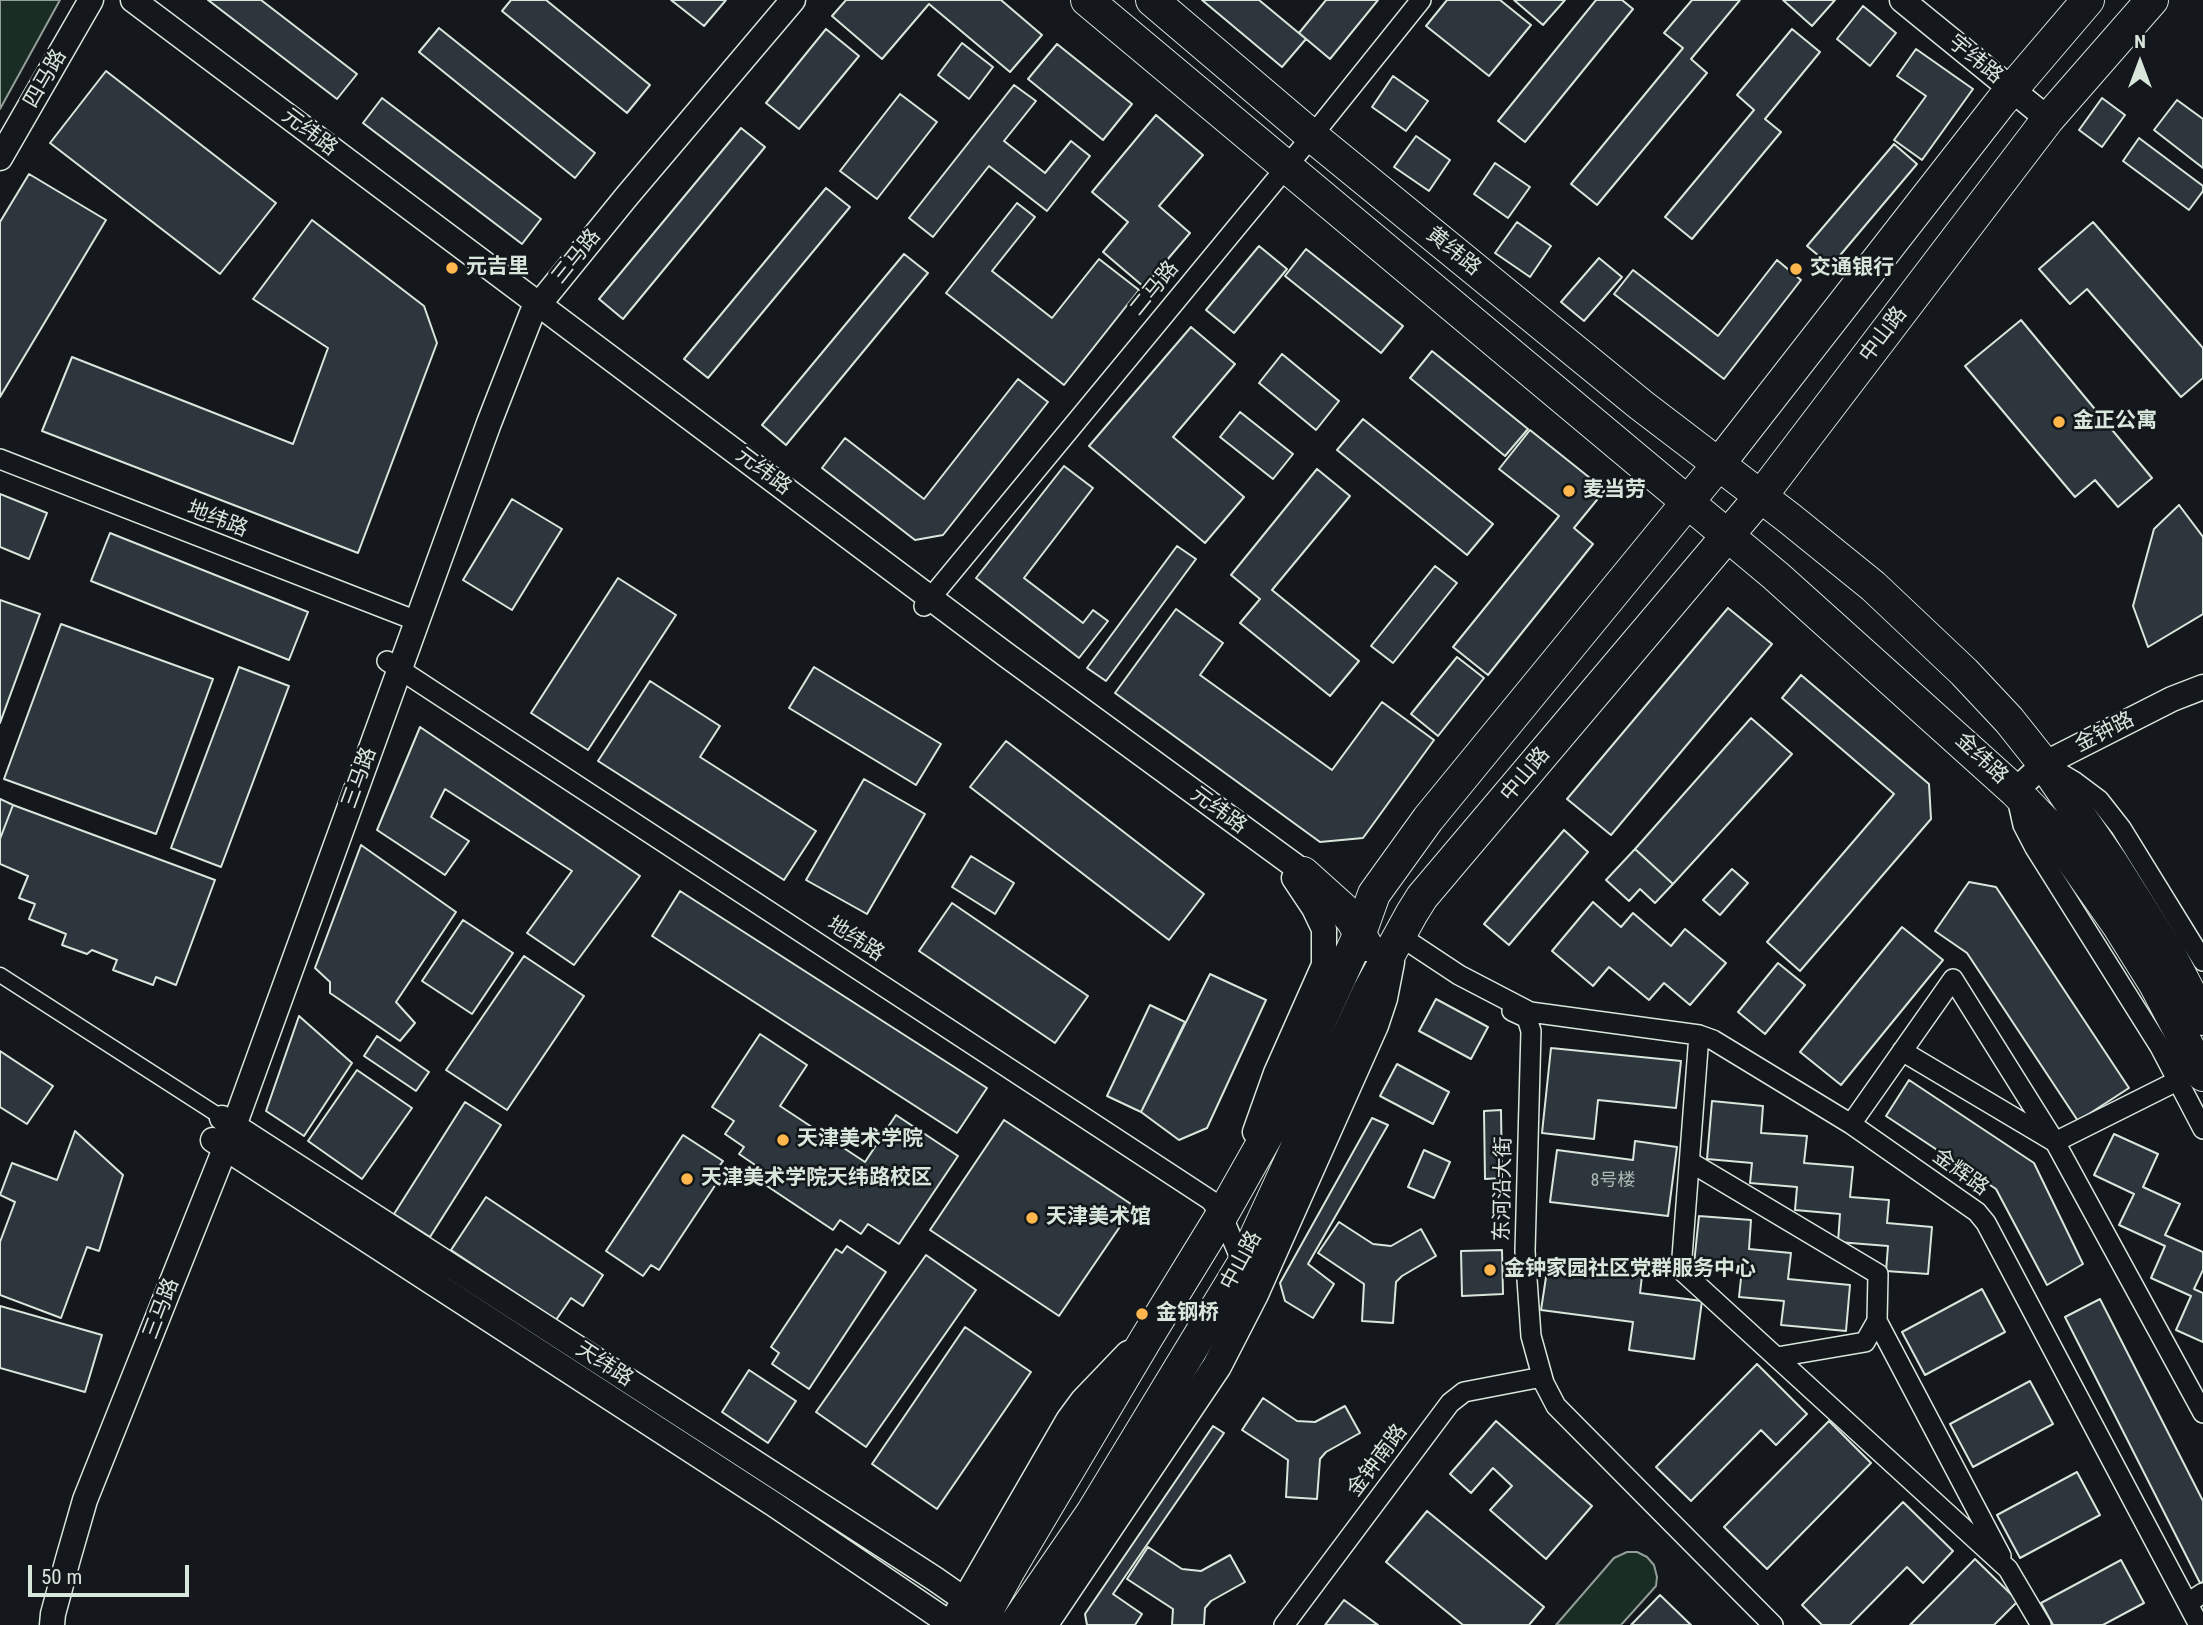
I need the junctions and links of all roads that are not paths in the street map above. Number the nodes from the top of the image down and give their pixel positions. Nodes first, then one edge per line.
1 (91, 0) edge
2 (113, 0) edge
3 (133, 0) edge
4 (775, 0) edge
5 (793, 0) edge
6 (1087, 0) edge
7 (1152, 0) edge
8 (1421, 0) edge
9 (1902, 0) edge
10 (2088, 0) edge
11 (2151, 0) edge
12 (2011, 90) junction
13 (2048, 119) junction
14 (1312, 136) junction
15 (0, 158) edge
16 (1286, 166) junction
17 (535, 305) junction
18 (0, 459) edge
19 (1718, 465) junction
20 (1761, 496) junction
21 (1688, 502) junction
22 (1728, 535) junction
23 (928, 602) junction
24 (410, 619) junction
25 (393, 665) junction
26 (2203, 687) edge
27 (2044, 764) junction
28 (2015, 790) junction
29 (1299, 876) junction
30 (1360, 923) junction
31 (1396, 941) junction
32 (2203, 961) edge
33 (0, 975) edge
34 (1369, 991) junction
35 (2203, 1019) edge
36 (1699, 1035) junction
37 (1902, 1051) junction
38 (2191, 1078) edge
39 (1850, 1124) junction
40 (2203, 1129) edge
41 (223, 1133) junction
42 (2055, 1142) junction
43 (1690, 1162) junction
44 (1244, 1176) junction
45 (1222, 1215) junction
46 (1243, 1264) junction
47 (1254, 1294) junction
48 (1877, 1321) junction
49 (1146, 1339) junction
50 (1777, 1357) junction
51 (1542, 1377) junction
52 (2203, 1413) edge
53 (2008, 1569) junction
54 (1044, 1584) junction
55 (2195, 1598) edge
56 (980, 1616) edge
57 (42, 1625) edge
58 (52, 1625) edge
59 (952, 1625) edge
60 (1015, 1625) edge
61 (1026, 1625) edge
62 (1042, 1625) edge
63 (1284, 1625) edge
64 (1773, 1625) edge
65 (2040, 1625) edge
66 (2199, 1625) edge

1 - 15 street, 四马路
2 - 17 street, 元纬路
3 - 17 street, 元纬路
4 - 17 street, 三马路
5 - 17 street, 三马路
6 - 16 main road, 黄纬路
7 - 14 main road, 黄纬路
8 - 14 street, 二马路
9 - 12 street, 宇纬路
10 - 12 main road, 中山路
11 - 13 main road, 中山路
12 - 13 street, 宇纬路
12 - 19 main road, 中山路
13 - 20 main road, 中山路
14 - 16 street, 二马路
14 - 19 main road, 黄纬路
16 - 21 main road, 黄纬路
16 - 23 street, 二马路
17 - 23 street, 元纬路
17 - 23 street, 元纬路
17 - 24 street, 三马路
18 - 24 street, 地纬路
19 - 20 main road, 黄纬路
19 - 21 main road, 中山路
20 - 22 main road, 中山路
20 - 27 main road, 金纬路
21 - 22 main road, 金纬路
21 - 30 main road, 中山路
22 - 28 main road, 金纬路
22 - 31 main road, 中山路
23 - 29 street, 元纬路
24 - 25 street, 三马路
25 - 41 street, 三马路
25 - 45 street, 地纬路
26 - 27 street, 金钟路
27 - 28 street, 金钟路
27 - 32 street
27 - 35 main road, 金纬路
28 - 38 main road, 金纬路
29 - 30 main road
29 - 44 street, 元纬路
30 - 31 street
30 - 34 main road
30 - 44 main road, 中山路
31 - 34 main road, 中山路
31 - 36 street, 金辉路
31 - 47 main road
31 - 51 street, 东河沿大街
33 - 41 street
34 - 46 main road, 中山路
36 - 39 street, 金辉路
36 - 43 street
37 - 39 street
37 - 42 street
37 - 42 street
38 - 40 street
38 - 42 street
39 - 55 street, 金辉路
41 - 56 street, 天纬路
41 - 57 street, 三马路
41 - 58 street, 三马路
41 - 59 street, 天纬路
42 - 52 street
43 - 48 street
43 - 50 street
44 - 45 main road, 中山路
45 - 46 street, 地纬路
45 - 49 main road, 中山路
46 - 47 street, 地纬路
46 - 54 main road, 中山路
47 - 62 main road
48 - 50 street
48 - 53 street
49 - 56 main road, 中山路
49 - 56 main road
50 - 53 street
51 - 63 street, 金钟南路
51 - 64 street, 东河沿大街
53 - 65 street
54 - 60 main road, 中山路
54 - 61 main road
54 - 62 street
55 - 66 street, 金辉路
56 - 59 main road

